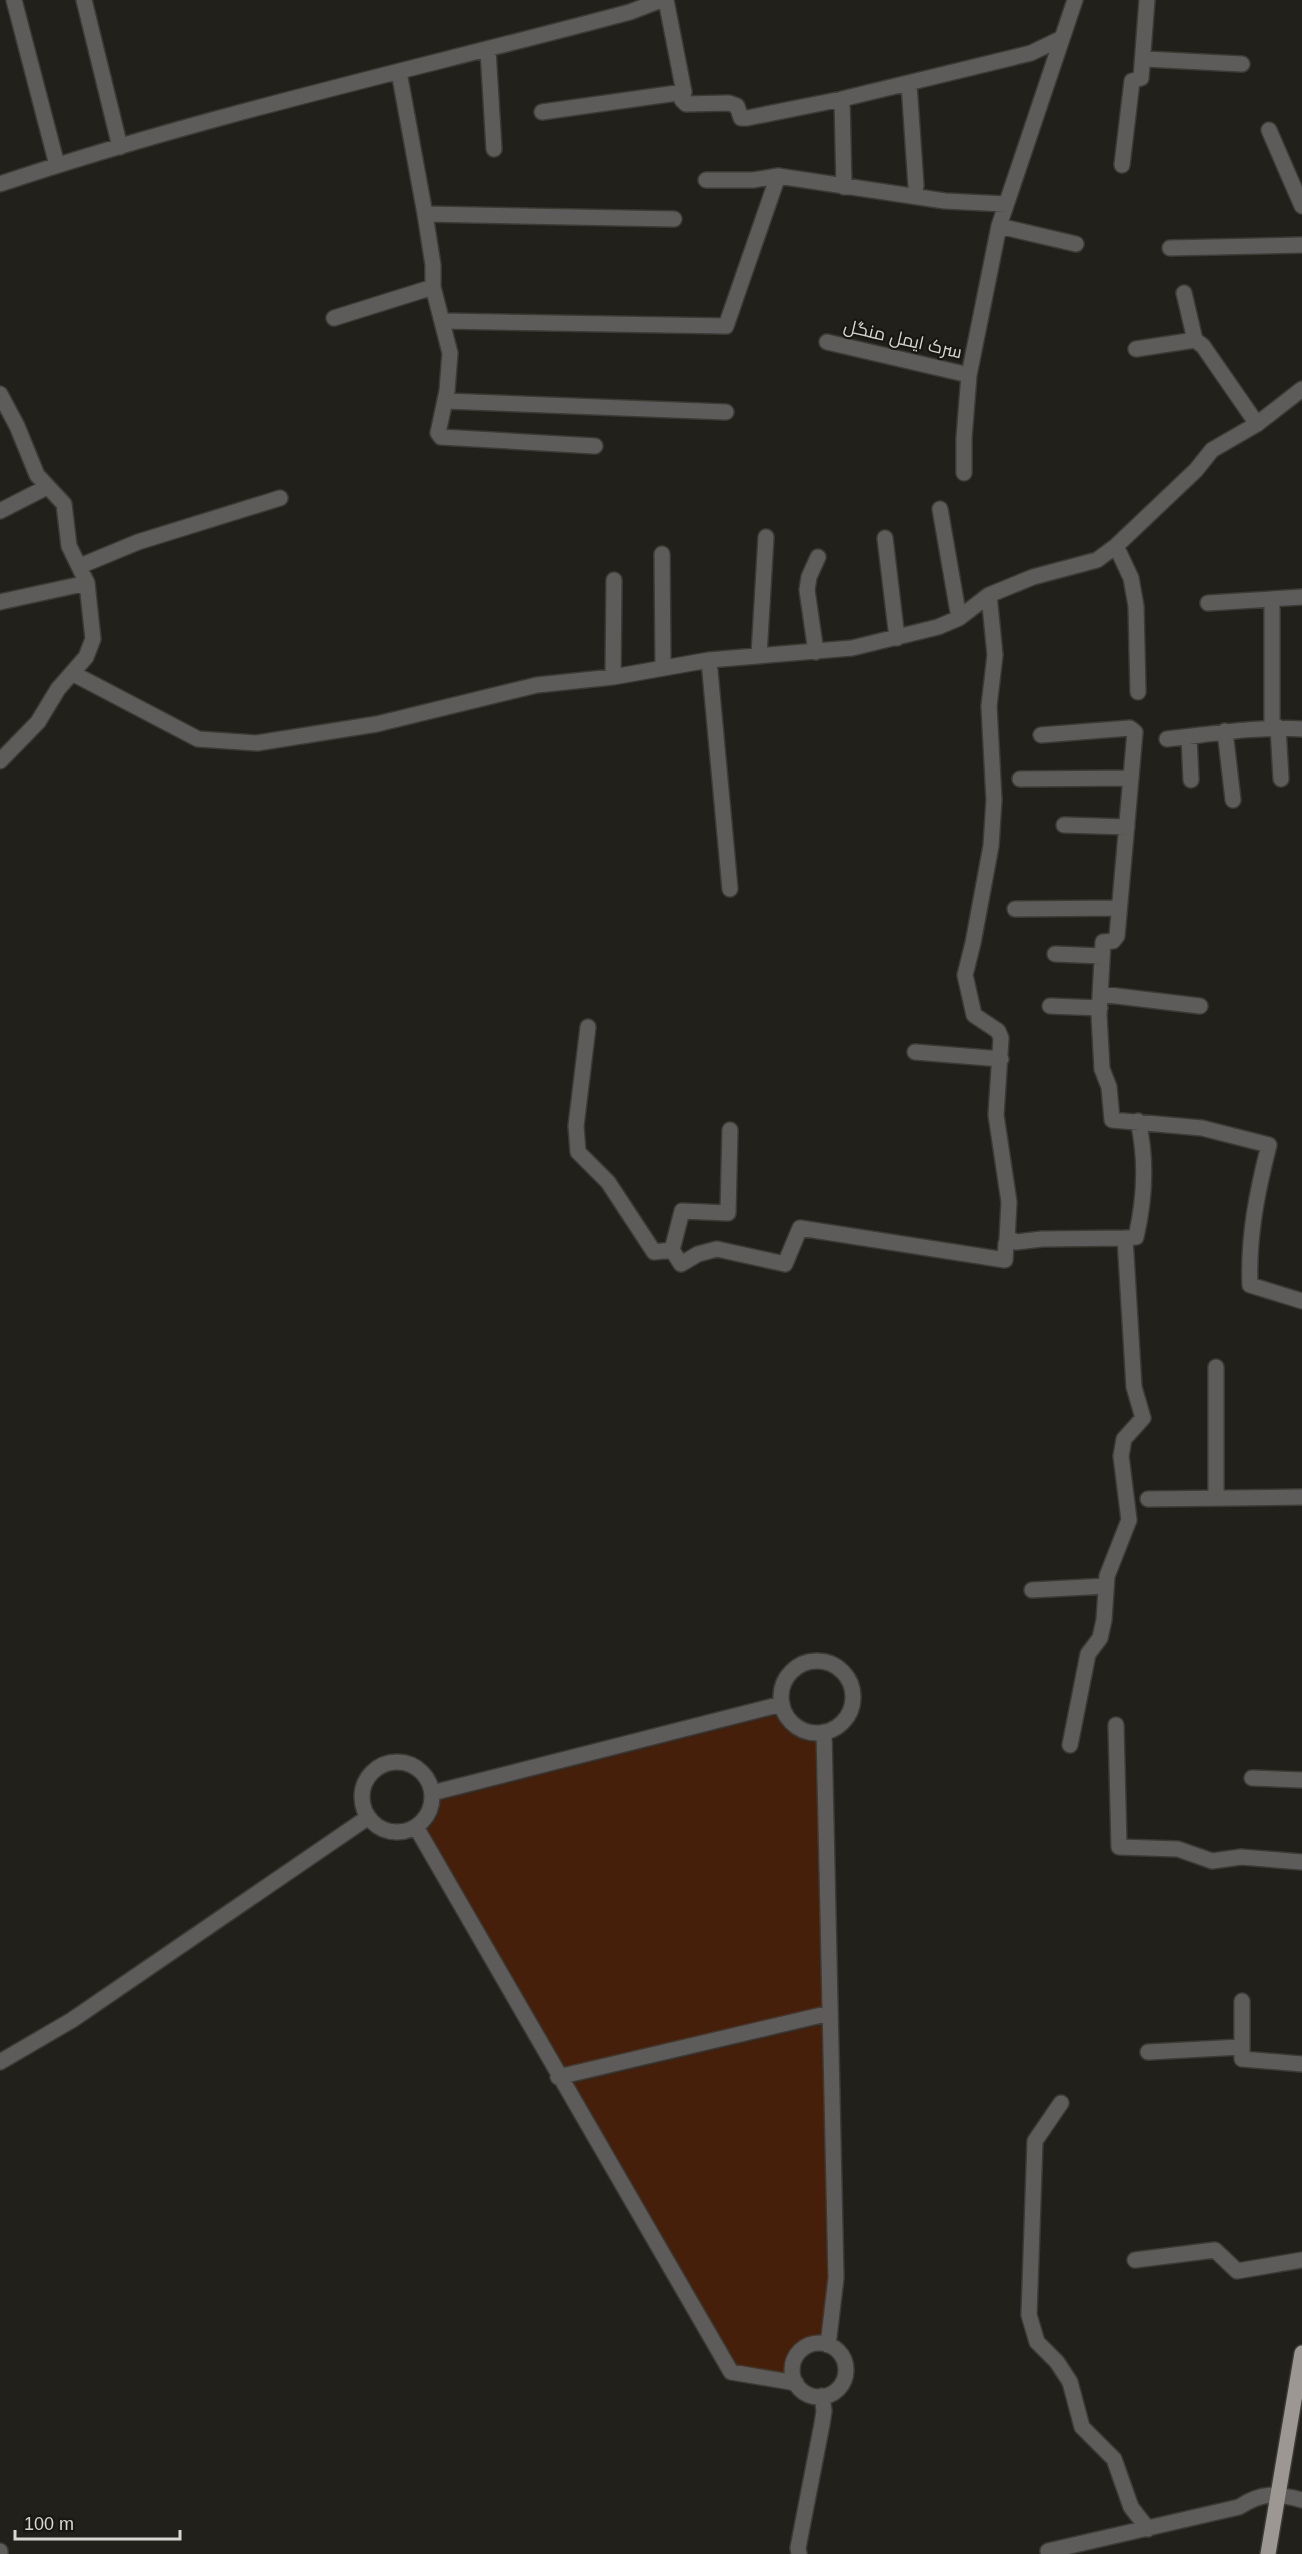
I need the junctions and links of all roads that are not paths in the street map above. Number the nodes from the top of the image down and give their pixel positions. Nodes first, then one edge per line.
1 (14, 0) edge
2 (84, 0) edge
3 (661, 0) edge
4 (666, 0) edge
5 (1075, 0) edge
6 (1148, 0) edge
7 (629, 6) edge
8 (1060, 39) junction
9 (488, 50) junction
10 (1144, 59) junction
11 (1242, 64) dead end
12 (399, 72) junction
13 (909, 84) junction
14 (684, 92) junction
15 (842, 99) junction
16 (542, 112) dead end
17 (1269, 130) dead end
18 (120, 147) junction
19 (494, 149) dead end
20 (57, 165) junction
21 (1122, 165) dead end
22 (777, 176) junction
23 (706, 180) dead end
24 (0, 184) edge
25 (915, 186) dead end
26 (844, 187) junction
27 (1006, 204) junction
28 (1302, 206) edge
29 (425, 214) junction
30 (674, 219) dead end
31 (999, 226) junction
32 (1076, 244) dead end
33 (1302, 245) edge
34 (1170, 248) dead end
35 (434, 287) junction
36 (1184, 293) dead end
37 (334, 318) dead end
38 (443, 321) junction
39 (1195, 340) junction
40 (827, 342) dead end
41 (1136, 349) dead end
42 (969, 375) junction
43 (1302, 389) edge
44 (0, 394) edge
45 (445, 401) junction
46 (726, 412) dead end
47 (1257, 424) junction
48 (595, 446) dead end
49 (964, 473) dead end
50 (47, 487) junction
51 (279, 498) dead end
52 (940, 509) dead end
53 (0, 511) edge
54 (766, 537) dead end
55 (885, 538) dead end
56 (1116, 546) junction
57 (662, 554) dead end
58 (818, 557) dead end
59 (80, 566) junction
60 (614, 580) dead end
61 (87, 583) junction
62 (989, 595) junction
63 (1302, 597) edge
64 (1272, 599) junction
65 (0, 602) edge
66 (1209, 603) dead end
67 (959, 618) junction
68 (897, 638) junction
69 (816, 652) junction
70 (759, 655) junction
71 (709, 660) junction
72 (663, 666) junction
73 (72, 673) junction
74 (613, 677) junction
75 (1138, 692) dead end
76 (1275, 727) junction
77 (1302, 729) edge
78 (1225, 730) junction
79 (1041, 735) dead end
80 (1189, 737) junction
81 (1167, 739) dead end
82 (0, 761) edge
83 (1131, 778) junction
84 (1020, 779) dead end
85 (1281, 779) dead end
86 (1191, 780) dead end
87 (1233, 800) dead end
88 (1064, 825) dead end
89 (1127, 827) junction
90 (730, 888) dead end
91 (1119, 908) junction
92 (1015, 909) dead end
93 (1055, 954) dead end
94 (1102, 956) junction
95 (1100, 1001) junction
96 (1050, 1006) dead end
97 (1200, 1006) dead end
98 (588, 1027) dead end
99 (915, 1052) dead end
100 (1001, 1059) junction
101 (1138, 1121) junction
102 (730, 1130) dead end
103 (1125, 1238) junction
104 (1007, 1240) junction
105 (672, 1250) junction
106 (1302, 1301) edge
107 (1216, 1367) dead end
108 (1216, 1497) junction
109 (1302, 1497) edge
110 (1148, 1499) dead end
111 (1106, 1586) junction
112 (1032, 1590) dead end
113 (782, 1704) junction
114 (1116, 1725) dead end
115 (824, 1732) junction
116 (1070, 1745) dead end
117 (1252, 1778) dead end
118 (1302, 1780) edge
119 (432, 1793) junction
120 (367, 1818) junction
121 (416, 1827) junction
122 (1302, 1862) edge
123 (1242, 2001) dead end
124 (830, 2013) junction
125 (1241, 2047) junction
126 (1148, 2052) dead end
127 (0, 2062) edge
128 (1302, 2064) edge
129 (558, 2077) junction
130 (1061, 2103) dead end
131 (1135, 2260) dead end
132 (1302, 2260) edge
133 (828, 2344) junction
134 (1302, 2353) edge
135 (796, 2384) junction
136 (822, 2396) junction
137 (1278, 2493) junction
138 (1302, 2500) edge
139 (1148, 2529) junction
140 (1048, 2551) dead end
141 (800, 2554) edge
142 (1268, 2554) edge

1 - 20 street
2 - 18 street
3 - 7 street
4 - 14 street
5 - 8 street
6 - 10 street
7 - 9 street
8 - 13 street
8 - 27 street
9 - 12 street
9 - 19 street
10 - 11 street
10 - 21 street
12 - 18 street
12 - 29 street
13 - 15 street
13 - 25 street
14 - 15 street
14 - 16 street
15 - 26 street
17 - 28 street
18 - 20 street
20 - 24 street
22 - 23 street
22 - 26 street
22 - 38 street
26 - 27 street
27 - 31 street
29 - 30 street
29 - 35 street
31 - 32 street
31 - 42 street
33 - 34 street
35 - 37 street
35 - 38 street
36 - 39 street
38 - 45 street
39 - 41 street
39 - 47 street
40 - 42 street, سرک ایمل منگل
42 - 49 street
43 - 47 street
44 - 50 street
45 - 46 street
45 - 48 street
47 - 56 street
50 - 53 street
50 - 59 street
51 - 59 street
52 - 67 street
54 - 70 street
55 - 68 street
56 - 62 street
56 - 75 street
57 - 72 street
58 - 69 street
59 - 61 street
60 - 74 street
61 - 65 street
61 - 73 street
62 - 67 street
62 - 100 street
63 - 64 street
64 - 66 street
64 - 76 street
67 - 68 street
68 - 69 street
69 - 70 street
70 - 71 street
71 - 72 street
71 - 90 street
72 - 74 street
73 - 74 street
73 - 82 street
76 - 77 street
76 - 78 street
76 - 85 street
78 - 80 street
78 - 87 street
79 - 83 street
80 - 81 street
80 - 86 street
83 - 84 street
83 - 89 street
88 - 89 street
89 - 91 street
91 - 92 street
91 - 94 street
93 - 94 street
94 - 95 street
95 - 96 street
95 - 97 street
95 - 101 street
98 - 105 street
99 - 100 street
100 - 104 street
101 - 103 street
101 - 106 street
102 - 105 street
103 - 104 street
103 - 111 street
104 - 105 street
107 - 108 street
108 - 109 street
108 - 110 street
111 - 112 street
111 - 116 street
113 - 115 street
113 - 115 street
113 - 119 street
114 - 122 street
115 - 124 street
117 - 118 street
119 - 120 street
119 - 121 street
120 - 121 street
120 - 127 street
121 - 129 street
123 - 125 street
124 - 129 street
124 - 133 street
125 - 126 street
125 - 128 street
129 - 135 street
130 - 139 street
131 - 132 street
133 - 135 street
133 - 136 street
134 - 137 main road
135 - 136 street
136 - 141 street
137 - 138 street
137 - 139 street
137 - 142 main road
139 - 140 street

